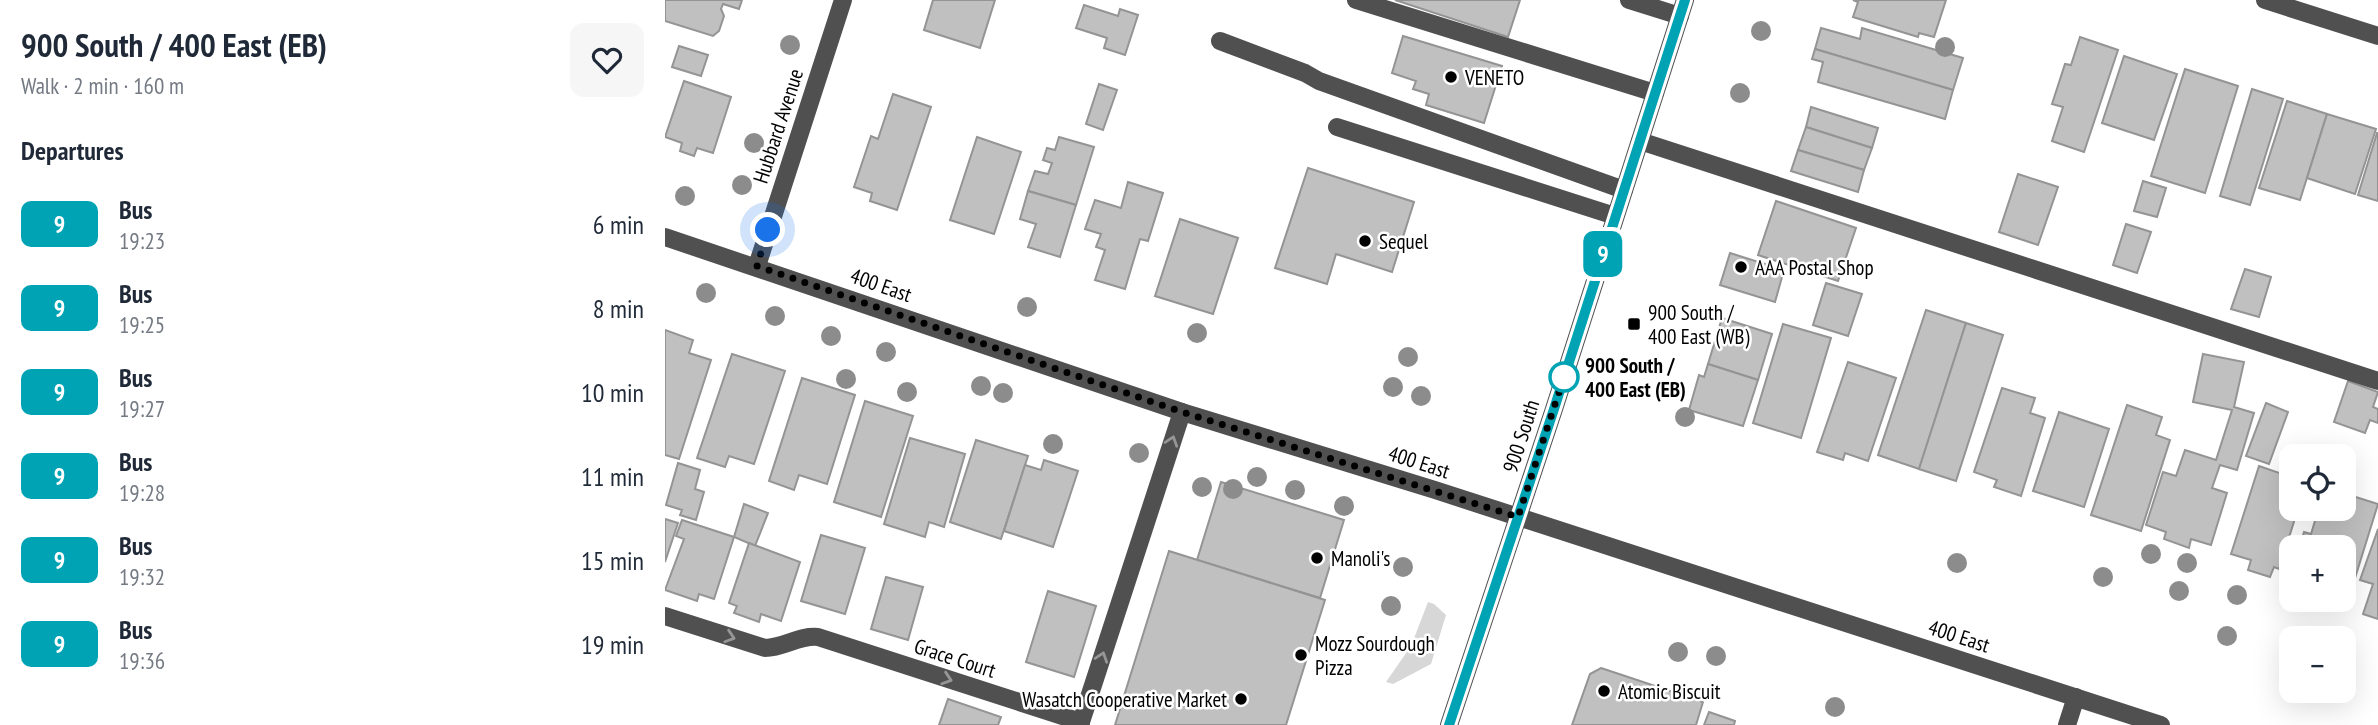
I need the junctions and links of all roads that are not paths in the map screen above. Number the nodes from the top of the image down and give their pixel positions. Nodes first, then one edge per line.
1 (843, 0) edge
2 (1356, 0) edge
3 (1629, 0) edge
4 (2266, 0) edge
5 (1682, 8) edge
6 (2378, 36) edge
7 (1220, 41) dead end
8 (1655, 93) junction
9 (1337, 127) dead end
10 (1640, 141) junction
11 (1624, 190) junction
12 (1615, 216) junction
13 (665, 237) edge
14 (757, 266) junction
15 (2378, 381) edge
16 (1182, 412) junction
17 (1518, 517) junction
18 (665, 616) edge
19 (2076, 697) junction
20 (1080, 723) edge
21 (1449, 725) edge
22 (2067, 725) edge
23 (2161, 725) edge

1 - 14 street, Hubbard Avenue
2 - 8 street
3 - 5 street
4 - 6 street
5 - 8 street, 900 South
7 - 11 street
8 - 10 street, 900 South
9 - 12 street
10 - 11 street, 900 South
10 - 15 street
11 - 12 street, 900 South
12 - 17 street, 900 South
13 - 14 street, 400 East
14 - 16 street, 400 East
16 - 17 street, 400 East
20 -> 16 street, Grace Court
17 - 19 street, 400 East
17 - 21 street, 900 South
18 -> 20 street, Grace Court
19 - 22 street
19 - 23 street, 400 East

